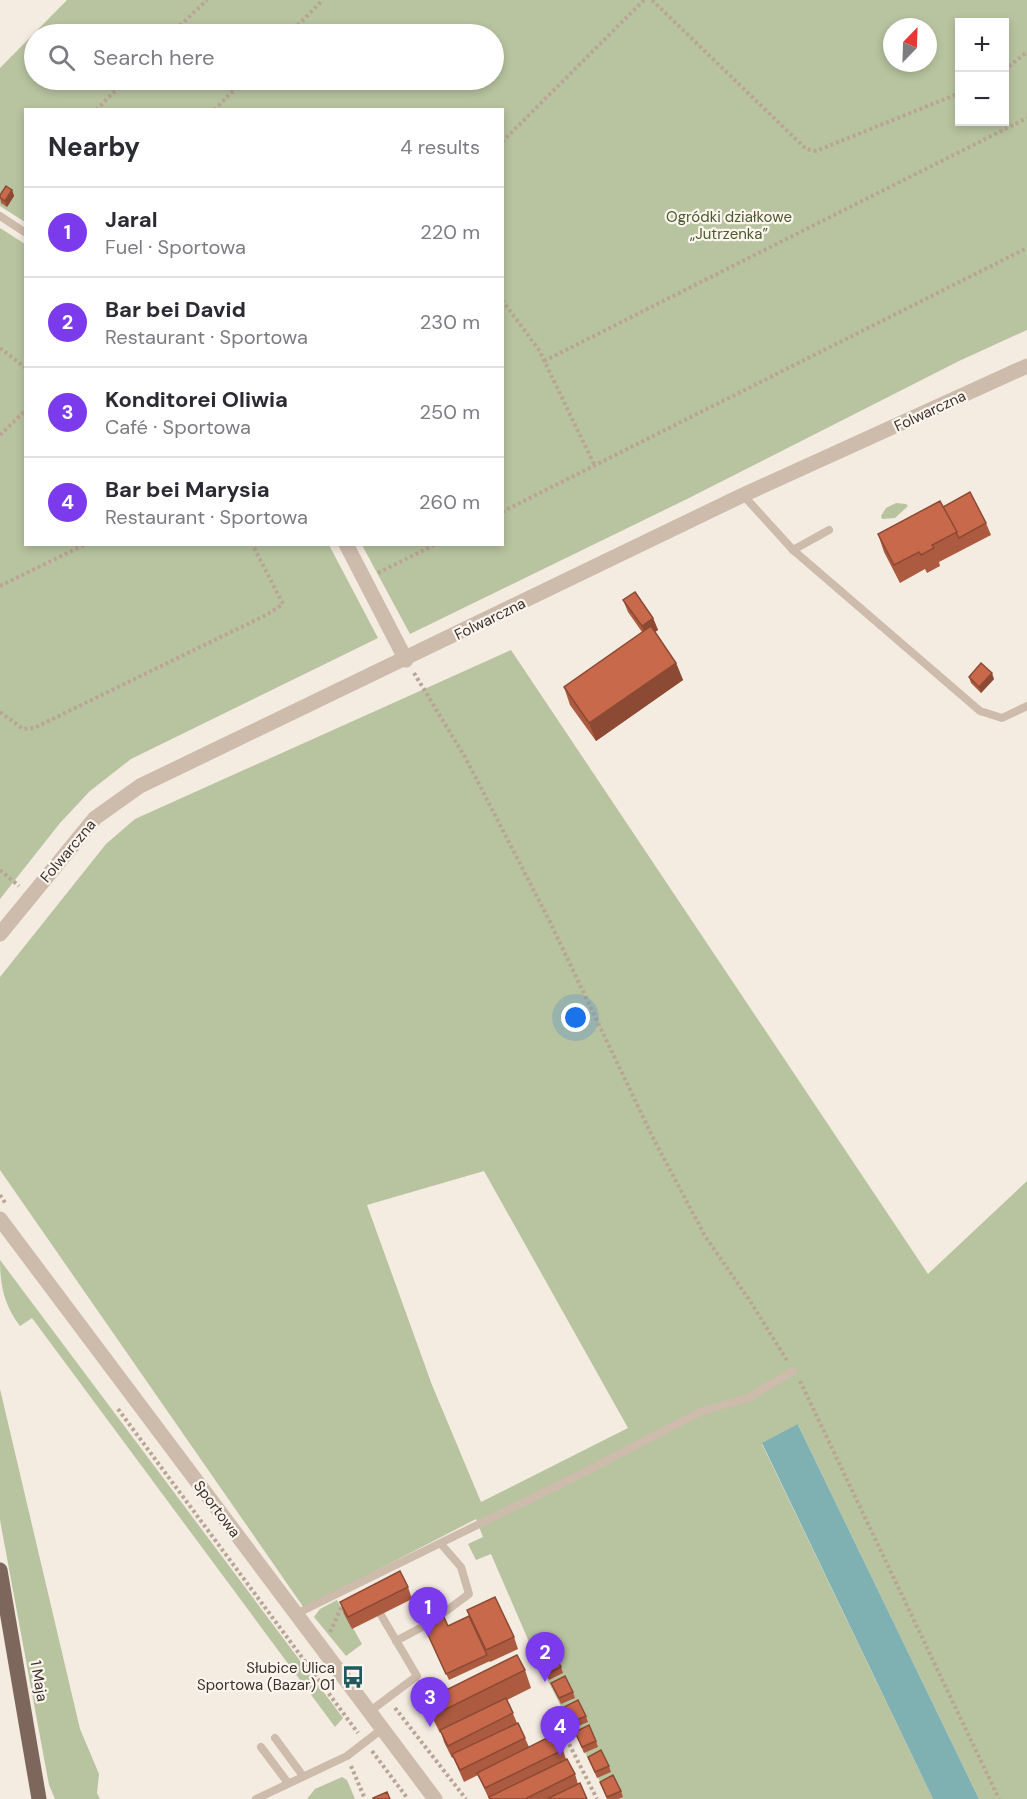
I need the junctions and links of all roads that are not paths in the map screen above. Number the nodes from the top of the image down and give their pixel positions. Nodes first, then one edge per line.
1 (0, 216) edge
2 (24, 232) edge
3 (1027, 366) edge
4 (743, 495) junction
5 (829, 530) dead end
6 (347, 546) edge
7 (793, 550) junction
8 (406, 660) junction
9 (1027, 706) edge
10 (0, 934) edge
11 (0, 1218) edge
12 (793, 1371) road end
13 (441, 1544) junction
14 (0, 1570) edge
15 (363, 1581) junction
16 (368, 1590) edge
17 (296, 1614) junction
18 (442, 1614) edge
19 (381, 1615) dead end
20 (424, 1626) edge
21 (396, 1641) junction
22 (369, 1712) junction
23 (382, 1729) junction
24 (275, 1738) dead end
25 (261, 1747) dead end
26 (303, 1776) junction
27 (288, 1784) junction
28 (267, 1796) edge
29 (39, 1799) edge
30 (256, 1799) edge
31 (435, 1799) edge

1 - 2 lane
3 - 4 street, Folwarczna
4 - 7 lane
4 - 8 street, Folwarczna
5 - 7 lane
6 - 8 street
7 - 9 lane
8 - 10 street, Folwarczna
11 - 17 street, Sportowa
12 - 13 lane
13 - 15 lane
13 - 18 lane
14 - 29 main road, 1 Maja
15 - 16 lane
15 - 17 lane
17 - 22 street, Sportowa
19 - 21 lane
20 - 21 lane
21 - 22 lane
22 - 23 street, Sportowa
23 - 26 lane
23 - 31 street, Sportowa
24 - 26 lane
25 - 27 lane
26 - 27 lane
27 - 28 lane
28 - 30 lane

